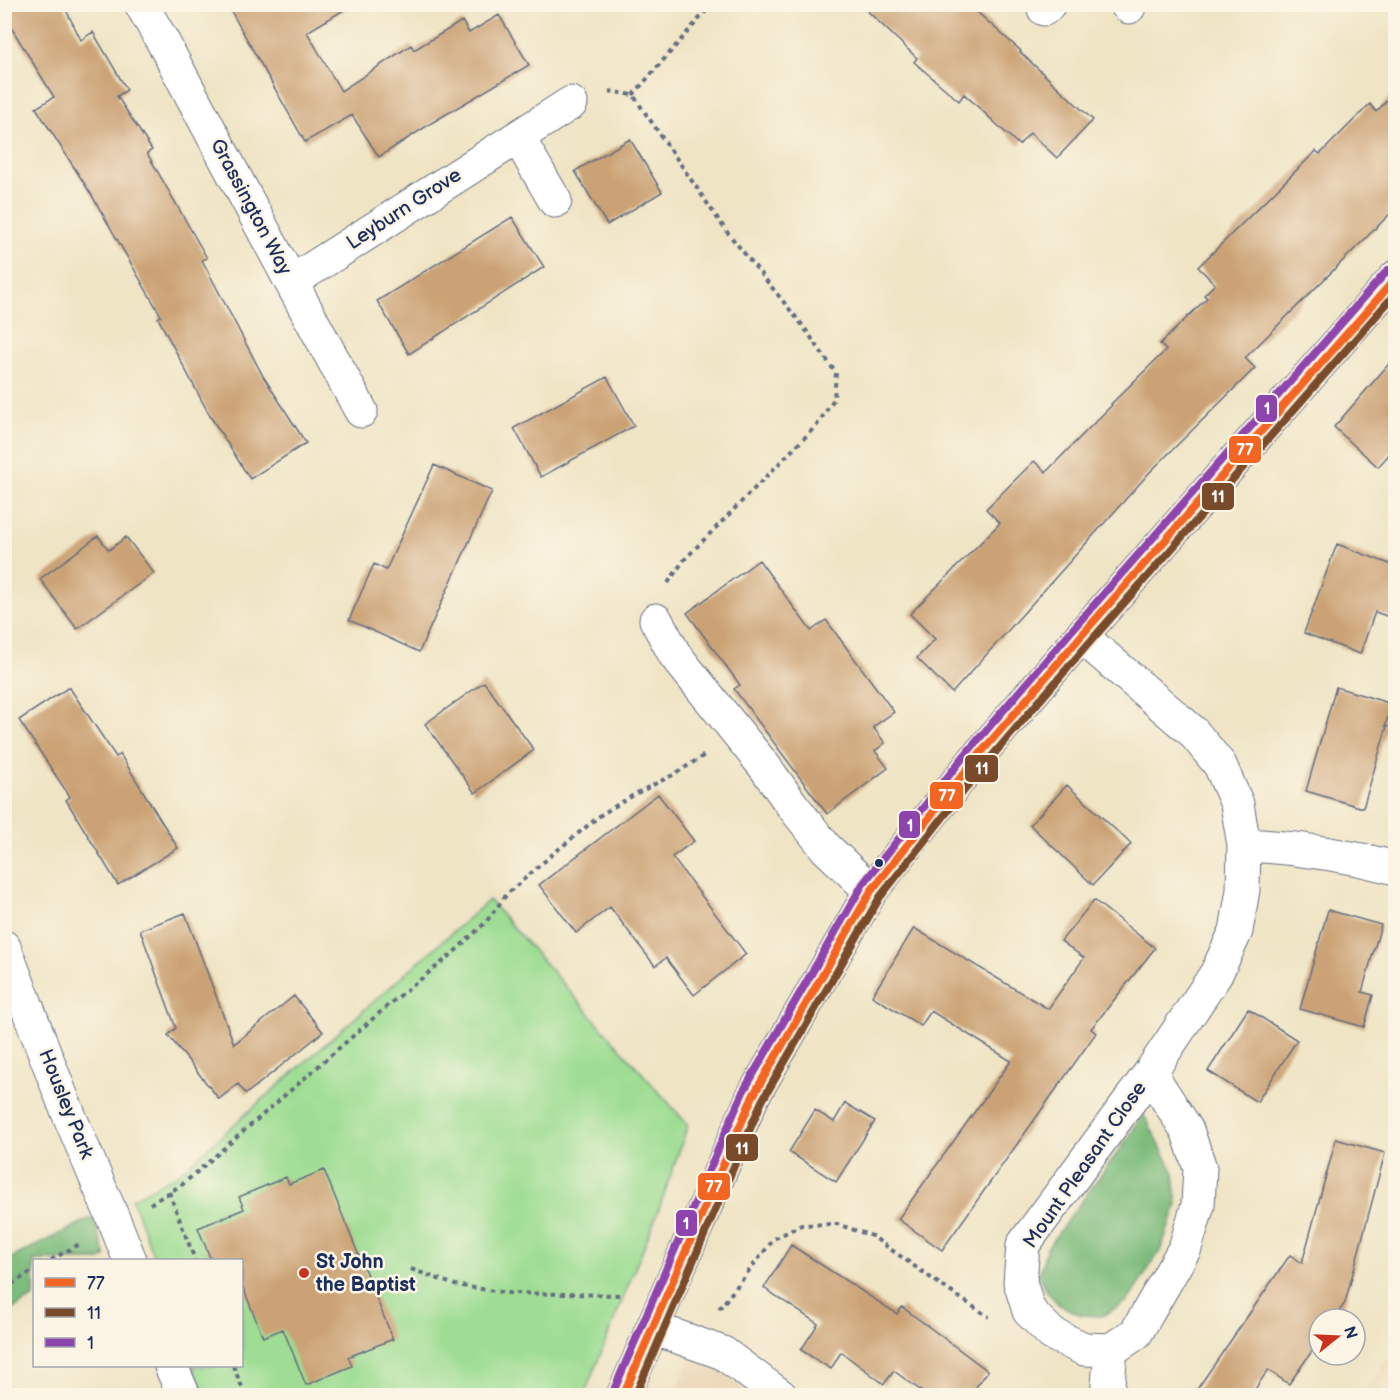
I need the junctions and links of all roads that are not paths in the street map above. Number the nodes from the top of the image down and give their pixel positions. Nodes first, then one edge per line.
1 (141, 4) edge
2 (571, 103) road end
3 (518, 136) junction
4 (555, 201) dead end
5 (1395, 277) edge
6 (291, 282) junction
7 (361, 411) dead end
8 (656, 620) road end
9 (1081, 636) junction
10 (1244, 845) junction
11 (1395, 868) edge
12 (871, 891) junction
13 (4, 947) edge
14 (1150, 1073) junction
15 (130, 1259) edge
16 (653, 1328) junction
17 (1111, 1350) junction
18 (172, 1367) edge
19 (748, 1386) edge
20 (184, 1395) edge
21 (623, 1395) edge
22 (781, 1395) edge
23 (1107, 1395) edge

1 - 6 street, Grassington Way
2 - 3 street, Leyburn Grove
3 - 4 street
3 - 6 street, Leyburn Grove
5 - 9 street
6 - 7 street, Grassington Way
8 - 12 street
9 - 10 street, Mount Pleasant Close
9 - 12 street
10 - 11 street
10 - 14 street, Mount Pleasant Close
12 - 16 street
13 - 15 street, Housley Park
14 - 17 street, Mount Pleasant Close
14 - 17 street, Mount Pleasant Close
16 - 19 street
16 - 21 street
17 - 23 street
18 - 20 street
19 - 22 street

